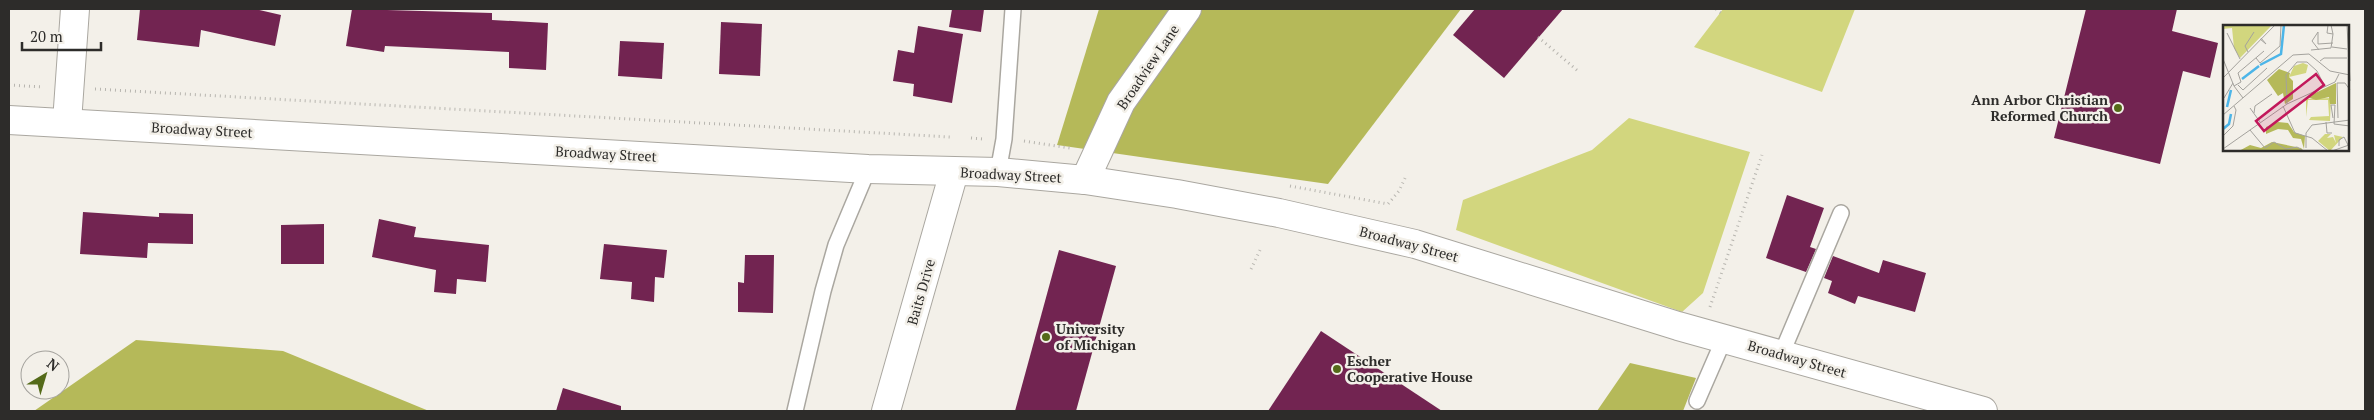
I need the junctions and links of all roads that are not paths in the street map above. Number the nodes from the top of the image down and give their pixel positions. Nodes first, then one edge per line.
1 (75, 9) edge
2 (1013, 9) edge
3 (1187, 9) edge
4 (9, 120) edge
5 (67, 122) junction
6 (868, 169) junction
7 (954, 172) junction
8 (998, 172) junction
9 (1085, 180) junction
10 (1842, 213) dead end
11 (1724, 339) junction
12 (1781, 355) junction
13 (1698, 401) dead end
14 (795, 411) edge
15 (886, 411) edge
16 (1984, 411) edge

1 - 5 street
2 - 8 lane
3 - 9 street, Broadview Lane
4 - 5 street, Broadway Street
5 - 6 street, Broadway Street
6 - 7 street, Broadway Street
6 - 14 lane
7 - 8 street, Broadway Street
7 - 15 street, Baits Drive
8 - 9 street, Broadway Street
9 - 11 street, Broadway Street
10 - 12 lane
11 - 12 street, Broadway Street
11 - 13 lane
12 - 16 street, Broadway Street

